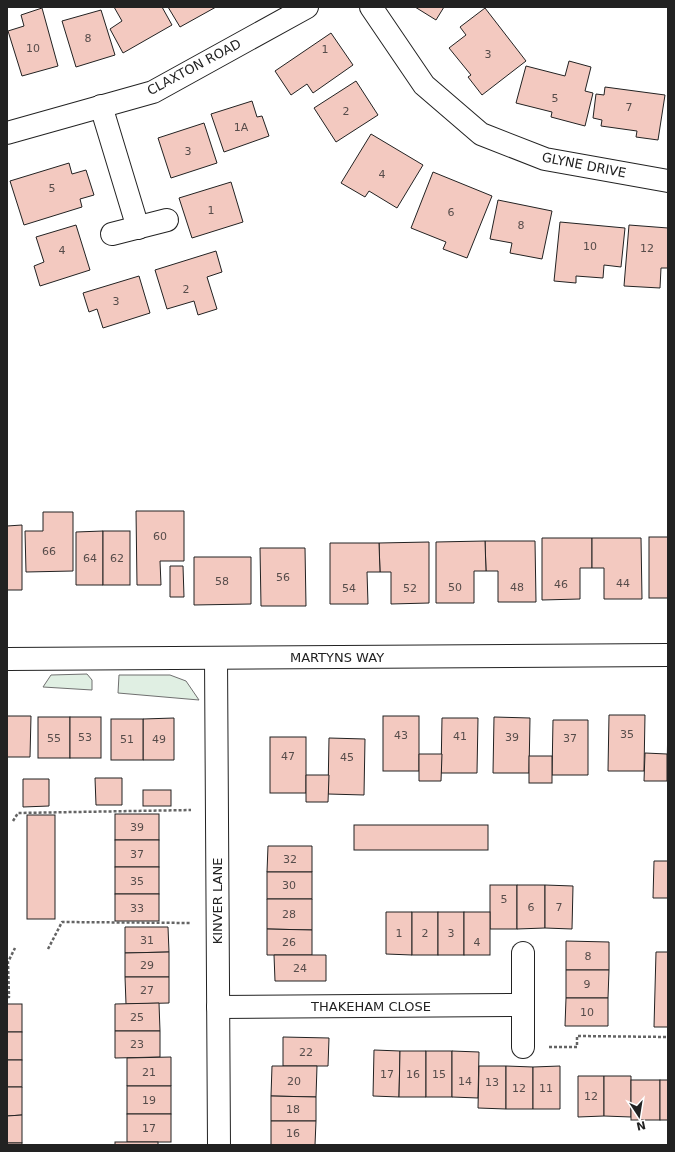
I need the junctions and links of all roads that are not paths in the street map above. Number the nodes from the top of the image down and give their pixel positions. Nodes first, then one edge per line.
1 (307, 7) edge
2 (371, 7) edge
3 (101, 106) junction
4 (7, 133) edge
5 (668, 181) edge
6 (167, 220) dead end
7 (138, 228) junction
8 (112, 234) dead end
9 (668, 655) edge
10 (216, 658) junction
11 (7, 659) edge
12 (523, 953) dead end
13 (523, 1005) junction
14 (218, 1007) junction
15 (523, 1047) dead end
16 (219, 1145) edge

1 - 3 street, CLAXTON ROAD
2 - 5 street, GLYNE DRIVE
3 - 4 street, CLAXTON ROAD
3 - 7 street
6 - 7 street
7 - 8 street
9 - 10 street, MARTYNS WAY
10 - 11 street, MARTYNS WAY
10 - 14 street, KINVER LANE
12 - 13 street
13 - 14 street, THAKEHAM CLOSE
13 - 15 street
14 - 16 street, KINVER LANE

